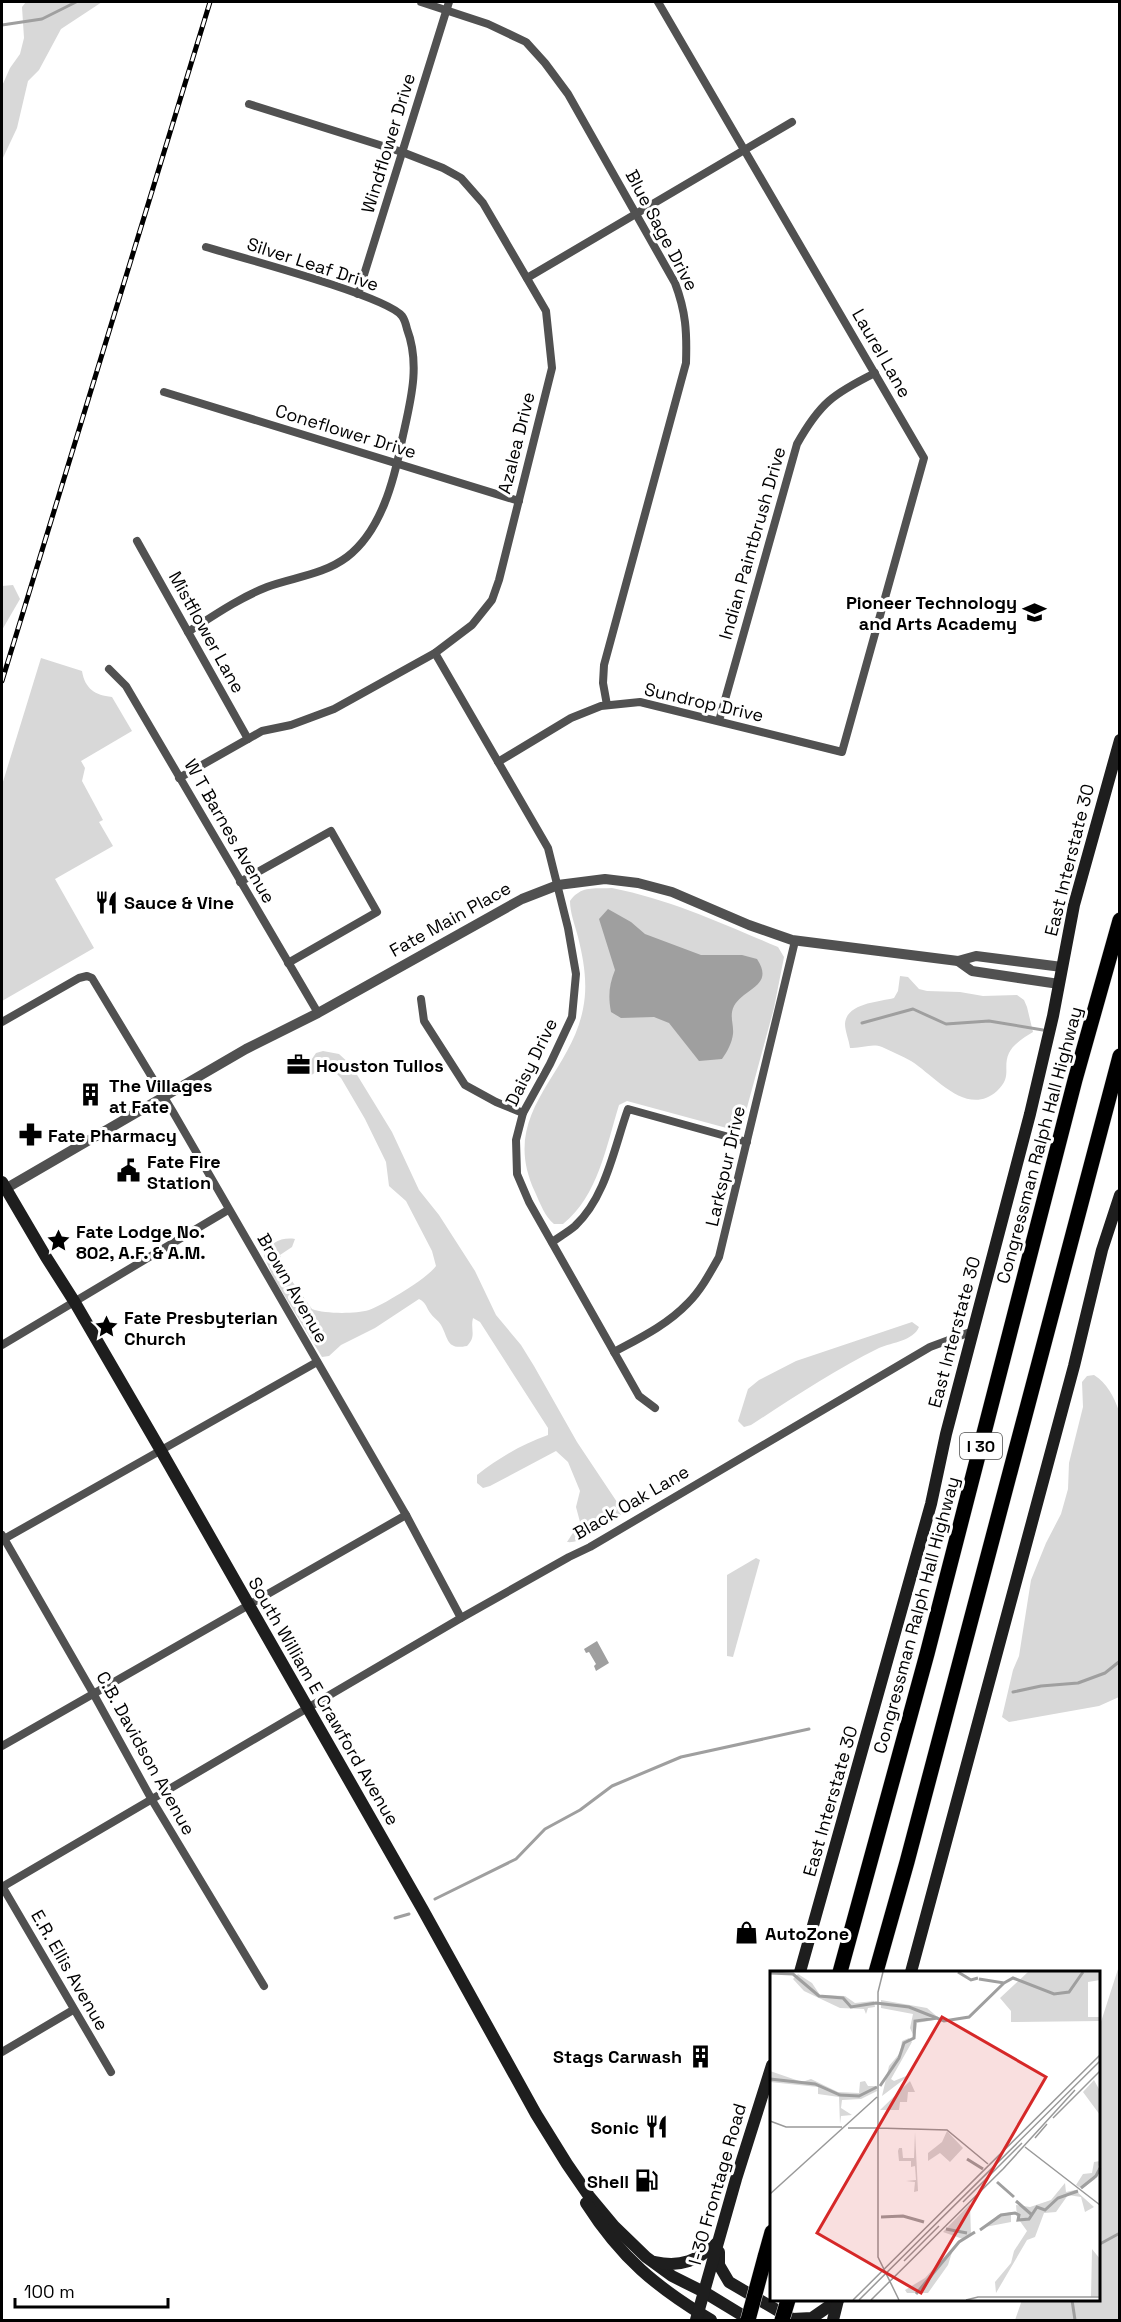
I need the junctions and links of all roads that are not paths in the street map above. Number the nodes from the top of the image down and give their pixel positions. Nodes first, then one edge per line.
1 (421, 2) edge
2 (658, 2) edge
3 (448, 6) edge
4 (249, 104) dead end
5 (792, 122) dead end
6 (745, 150) junction
7 (402, 152) junction
8 (636, 214) junction
9 (207, 247) dead end
10 (526, 278) junction
11 (358, 294) junction
12 (874, 372) junction
13 (164, 392) dead end
14 (397, 464) junction
15 (519, 501) junction
16 (137, 541) dead end
17 (188, 632) junction
18 (435, 653) junction
19 (109, 669) dead end
20 (607, 705) junction
21 (719, 721) junction
22 (248, 739) junction
23 (1119, 740) edge
24 (842, 752) joint
25 (498, 762) junction
26 (179, 778) junction
27 (240, 882) junction
28 (558, 885) junction
29 (1119, 920) edge
30 (795, 941) junction
31 (958, 961) junction
32 (288, 963) junction
33 (1062, 968) junction
34 (1059, 984) junction
35 (421, 999) dead end
36 (318, 1013) junction
37 (2, 1022) edge
38 (1119, 1056) edge
39 (163, 1097) junction
40 (523, 1113) junction
41 (747, 1142) junction
42 (3, 1187) edge
43 (1119, 1196) edge
44 (228, 1210) junction
45 (552, 1242) junction
46 (74, 1300) junction
47 (973, 1331) junction
48 (2, 1345) edge
49 (614, 1352) junction
50 (317, 1362) junction
51 (655, 1408) dead end
52 (160, 1449) junction
53 (406, 1515) junction
54 (3, 1537) edge
55 (248, 1605) junction
56 (461, 1618) junction
57 (93, 1693) junction
58 (308, 1707) junction
59 (2, 1746) edge
60 (152, 1800) junction
61 (2, 1886) edge
62 (800, 1971) edge
63 (840, 1971) edge
64 (876, 1971) edge
65 (911, 1971) edge
66 (264, 1986) dead end
67 (73, 2010) junction
68 (2, 2052) edge
69 (770, 2068) edge
70 (111, 2072) dead end
71 (567, 2164) junction
72 (770, 2236) edge
73 (718, 2242) junction
74 (651, 2261) junction
75 (704, 2292) junction
76 (788, 2301) edge
77 (837, 2301) edge
78 (838, 2301) edge
79 (697, 2317) edge
80 (711, 2320) edge
81 (749, 2320) edge
82 (782, 2320) edge
83 (832, 2320) edge

1 - 3 street, Blue Sage Drive
2 - 6 street, Laurel Lane
3 - 7 street, Windflower Drive
3 - 8 street, Blue Sage Drive
4 - 7 street, Azalea Drive
5 - 6 street
6 - 8 street
6 - 12 street, Laurel Lane
7 - 10 street, Azalea Drive
7 - 11 street, Windflower Drive
8 - 10 street
8 - 20 street, Blue Sage Drive
9 - 11 street, Silver Leaf Drive
10 - 15 street, Azalea Drive
11 - 14 street, Silver Leaf Drive
12 - 21 street, Indian Paintbrush Drive
12 - 24 street, Laurel Lane
13 - 14 street, Coneflower Drive
14 - 15 street, Coneflower Drive
14 - 17 street, Silver Leaf Drive
15 - 18 street, Azalea Drive
16 - 17 street, Mistflower Lane
17 - 22 street, Mistflower Lane
18 - 22 street, Azalea Drive
18 - 25 street, Daisy Drive
19 - 26 street, W T Barnes Avenue
20 - 21 street, Sundrop Drive
20 - 25 street, Sundrop Drive
21 - 24 street, Sundrop Drive
22 - 26 street, Azalea Drive
23 - 33 main road, East Interstate 30
25 - 28 street, Daisy Drive
26 - 27 street, W T Barnes Avenue
27 - 32 street, W T Barnes Avenue
27 - 32 street
28 - 30 street, Fate Main Place
28 - 36 street, Fate Main Place
28 - 40 street, Daisy Drive
29 - 63 highway, Congressman Ralph Hall Highway / I 30
30 - 31 street, Fate Main Place
30 - 41 street, Larkspur Drive
31 - 33 street, Fate Main Place
31 - 34 street, Fate Main Place
32 - 36 street, W T Barnes Avenue
33 - 34 main road, East Interstate 30
34 - 47 main road, East Interstate 30
35 - 40 street
36 - 39 street, Fate Main Place
37 - 39 street, Brown Avenue
38 - 64 highway, I 30
39 - 42 street, Fate Main Place
39 - 44 street, Brown Avenue
40 - 45 street, Daisy Drive
41 - 45 street
41 - 49 street, Larkspur Drive
42 - 46 main road, South William E Crawford Avenue
43 - 65 main road
44 - 46 street
44 - 50 street, Brown Avenue
45 - 49 street, Daisy Drive
46 - 48 street
46 - 52 main road, South William E Crawford Avenue
47 - 56 street, Black Oak Lane
47 - 62 main road, East Interstate 30
49 - 51 street, Daisy Drive
50 - 52 street
50 - 53 street, Brown Avenue
52 - 54 street
52 - 55 main road, South William E Crawford Avenue
53 - 55 street
53 - 56 street, Brown Avenue
54 - 57 street, C.B. Davidson Avenue
55 - 57 street
55 - 58 main road, South William E Crawford Avenue
56 - 58 street, Black Oak Lane
57 - 59 street
57 - 60 street, C.B. Davidson Avenue
58 - 60 street, Black Oak Lane
58 - 71 main road, South William E Crawford Avenue
60 - 61 street, Black Oak Lane
60 - 66 street, C.B. Davidson Avenue
61 - 67 street, E.R. Ellis Avenue
67 - 68 street
67 - 70 street, E.R. Ellis Avenue
69 - 73 main road, I-30 Frontage Road
71 - 74 main road
71 - 79 main road
72 - 81 highway, bridge
73 - 74 main road
73 - 75 main road, I-30 Frontage Road
73 - 77 main road
74 - 75 main road
75 - 79 main road, I-30 Frontage Road
75 - 81 main road
76 - 82 highway, bridge
78 - 83 main road
79 - 80 main road

